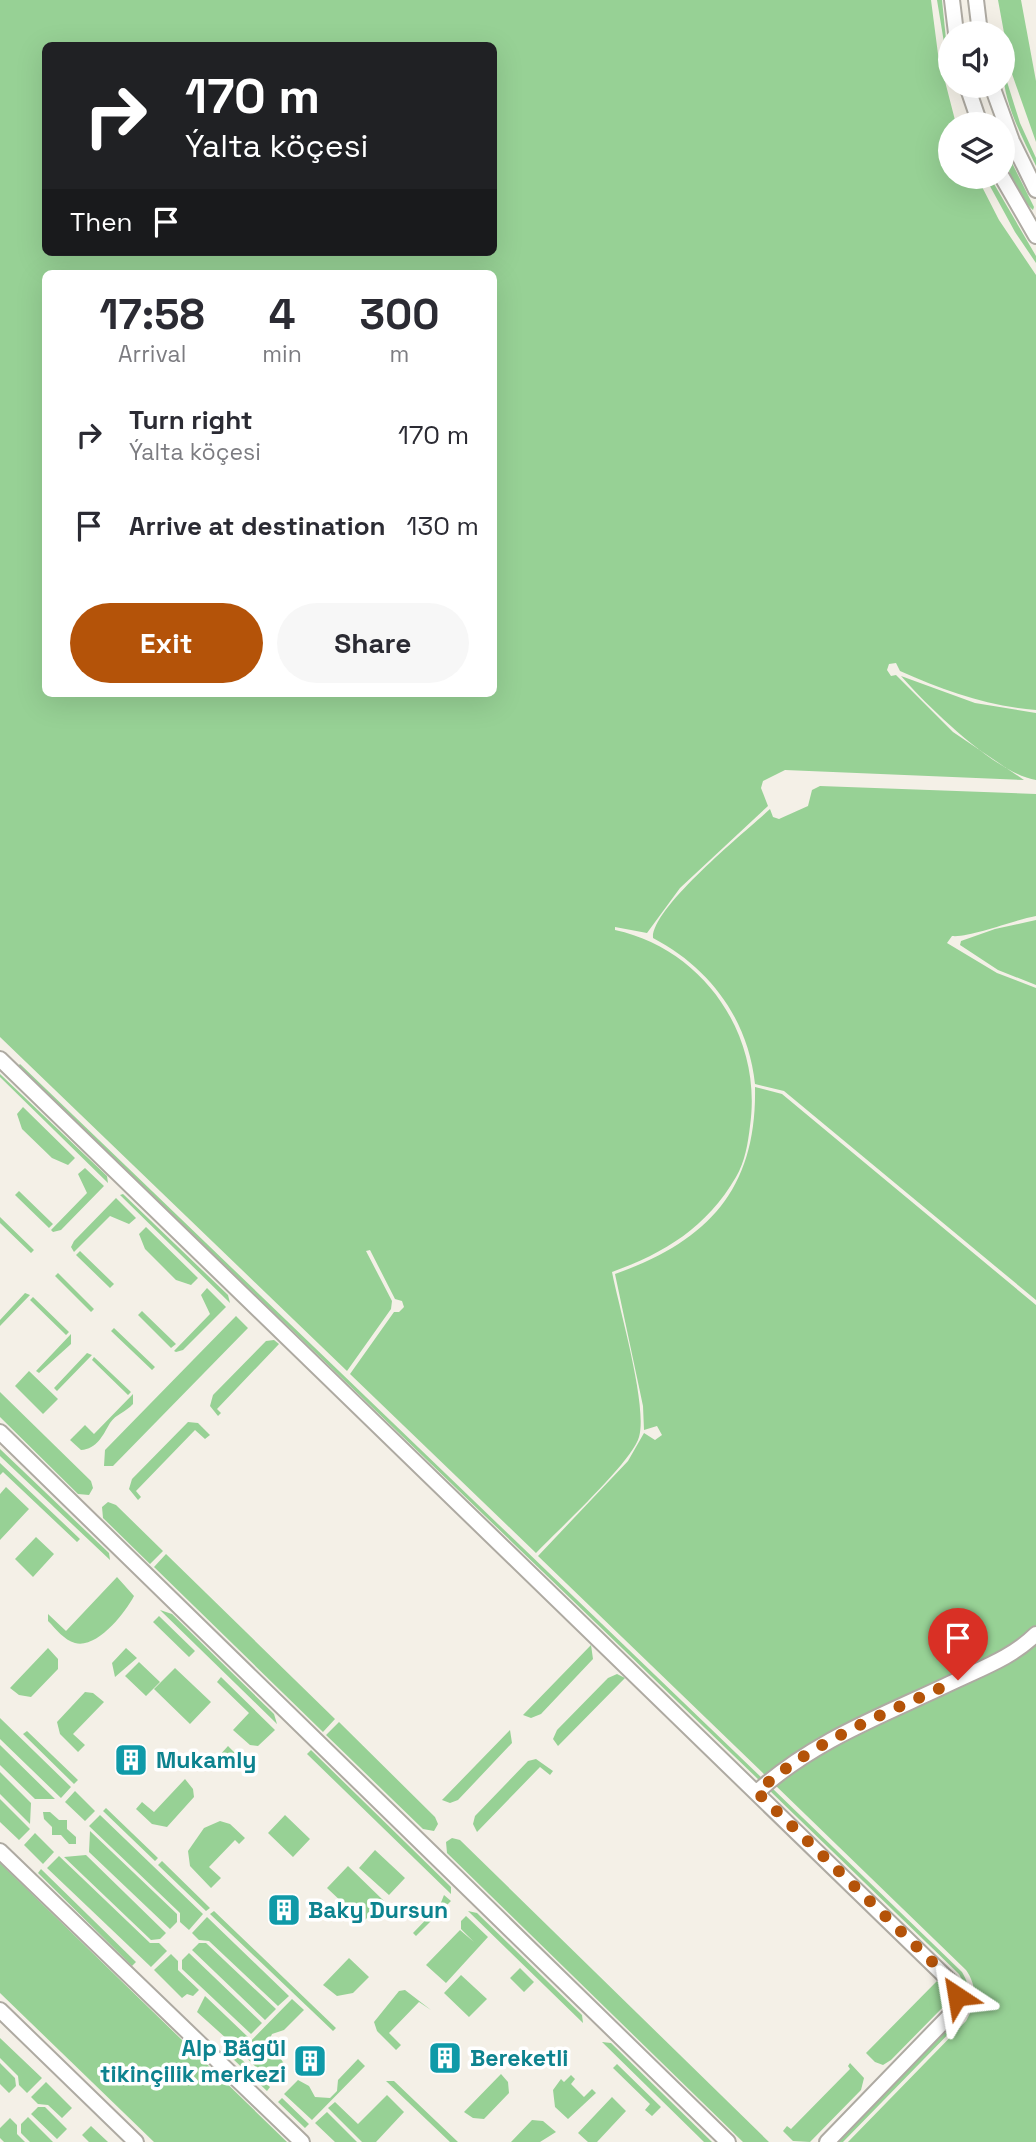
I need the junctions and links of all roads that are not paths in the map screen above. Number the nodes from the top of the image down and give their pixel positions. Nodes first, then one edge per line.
1 (952, 0) edge
2 (976, 0) edge
3 (955, 21) edge
4 (979, 21) edge
5 (996, 98) edge
6 (1009, 189) edge
7 (1036, 190) edge
8 (1036, 236) edge
9 (0, 1059) edge
10 (0, 1432) edge
11 (1036, 1634) edge
12 (757, 1792) junction
13 (0, 1851) edge
14 (0, 2010) edge
15 (136, 2142) edge
16 (302, 2142) edge
17 (728, 2142) edge
18 (827, 2142) edge

1 - 3 street
2 - 4 street
5 - 7 street
6 - 8 street
9 - 12 street
10 - 17 street
11 - 12 street
12 - 18 street
13 - 16 street
14 - 15 street

